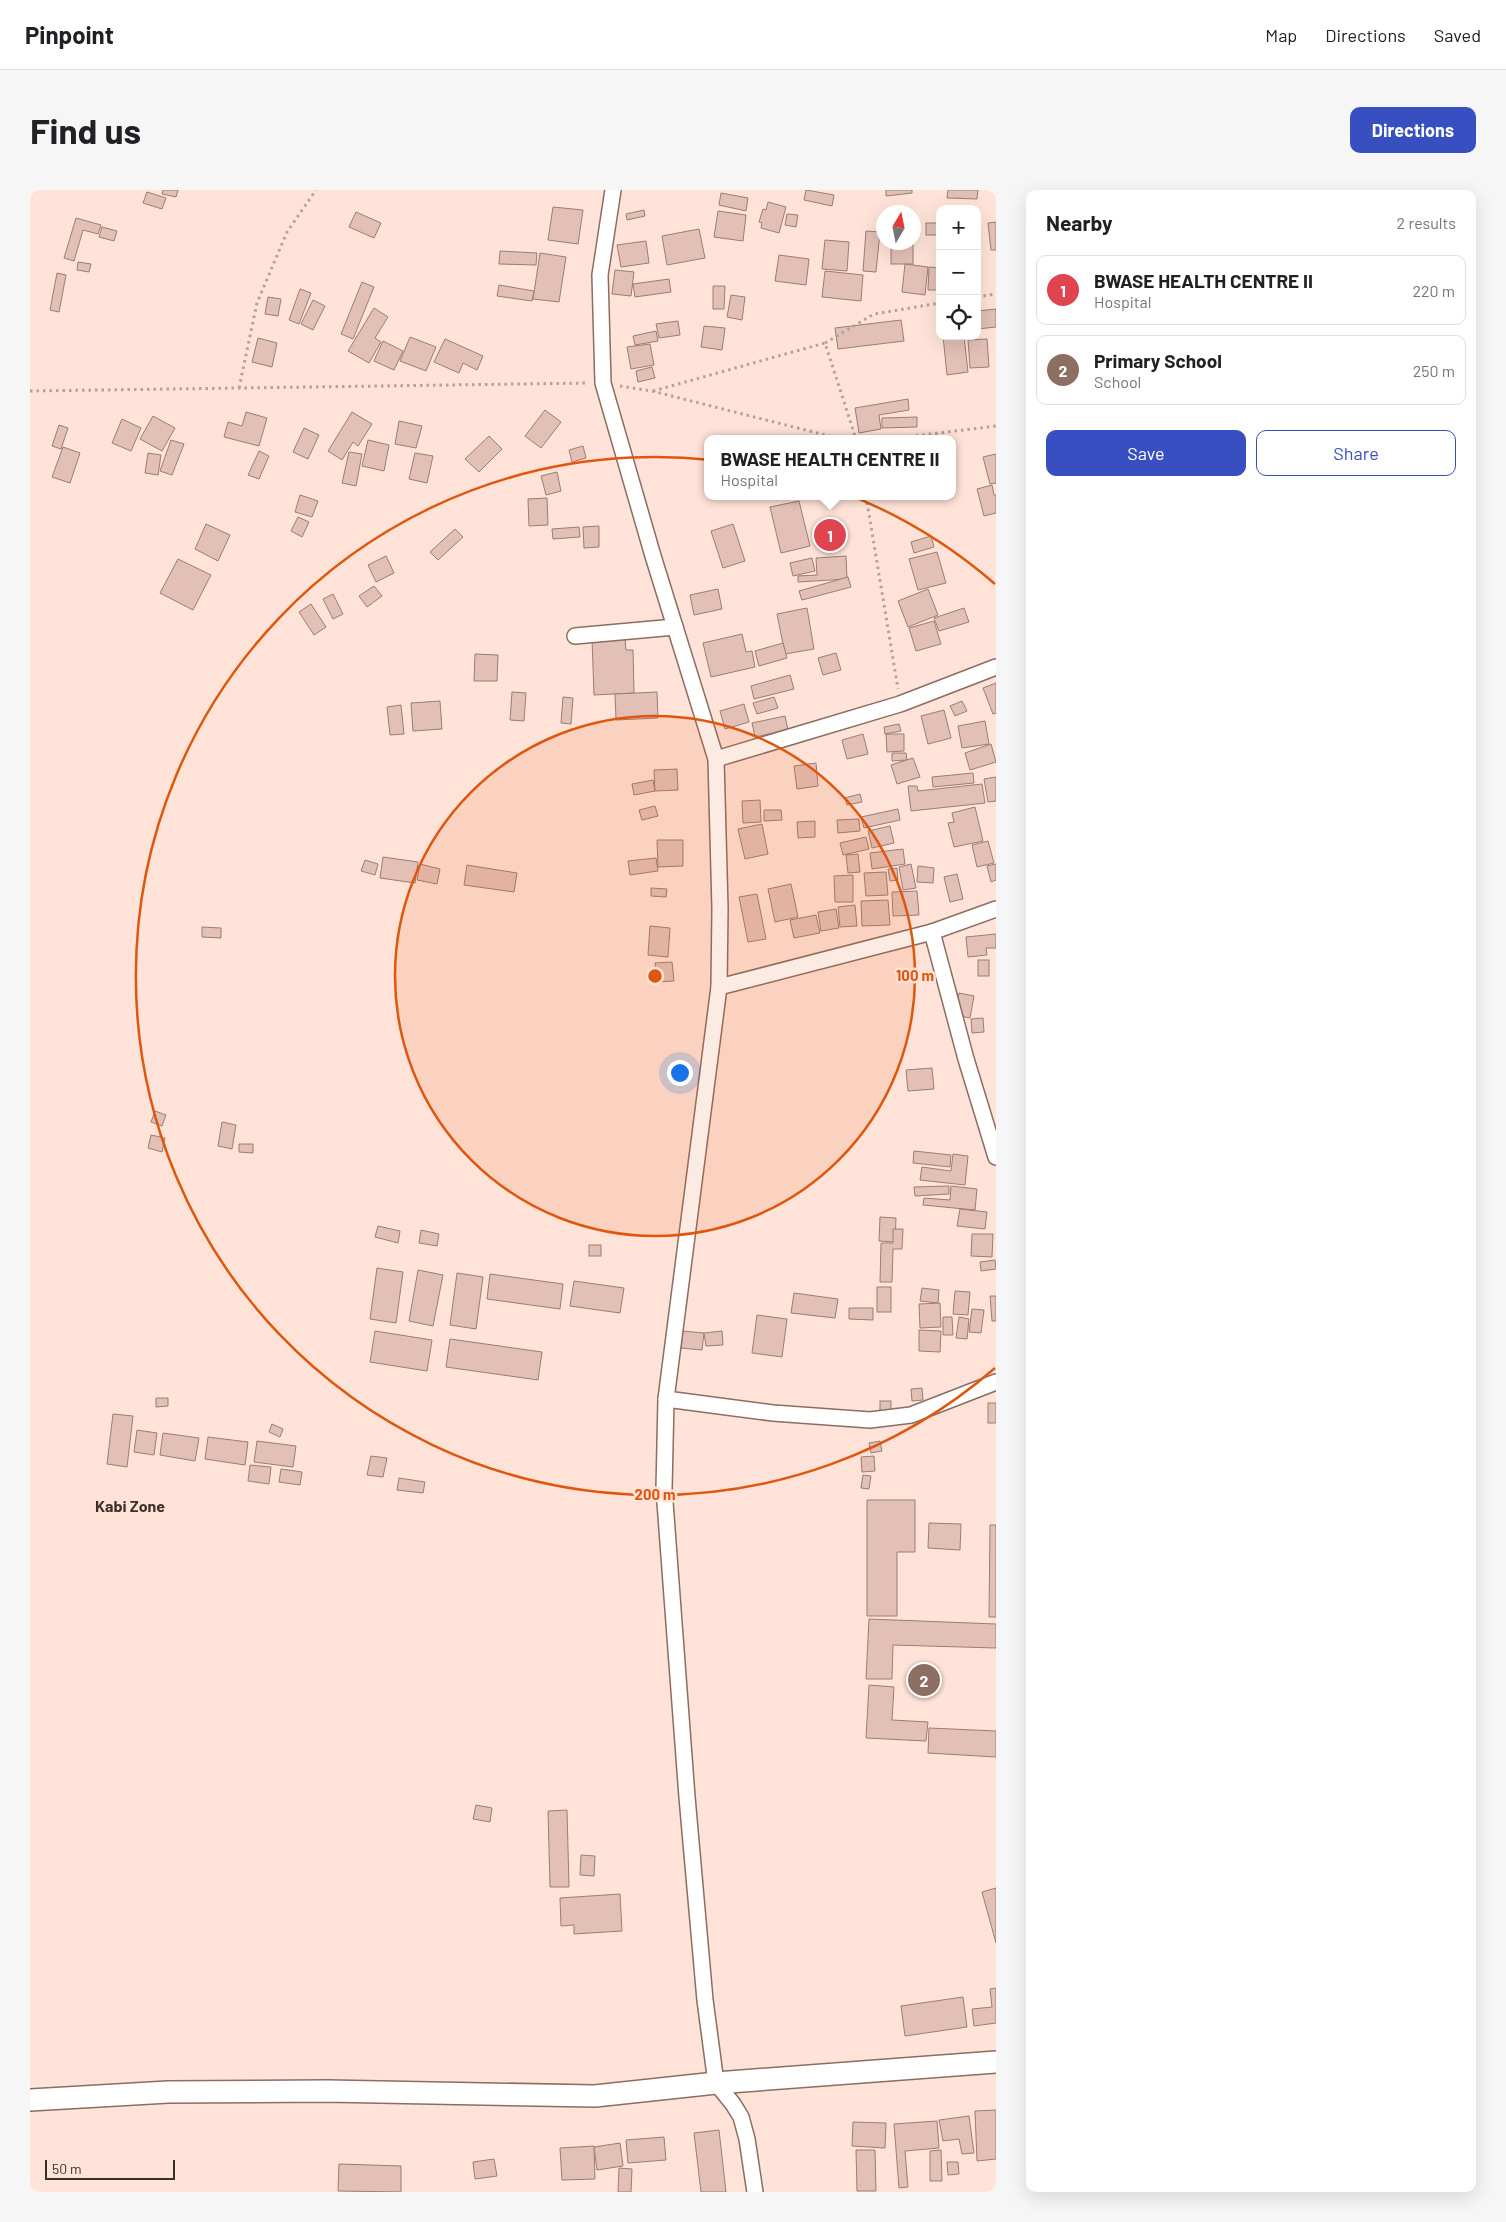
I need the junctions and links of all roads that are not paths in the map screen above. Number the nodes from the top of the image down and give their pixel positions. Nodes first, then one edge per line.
1 (613, 190) edge
2 (675, 628) junction
3 (575, 636) dead end
4 (996, 667) edge
5 (716, 760) junction
6 (996, 909) edge
7 (932, 932) junction
8 (719, 987) junction
9 (996, 1157) edge
10 (996, 1382) edge
11 (666, 1399) junction
12 (996, 2062) edge
13 (716, 2083) junction
14 (30, 2100) edge
15 (755, 2192) edge

1 - 2 street
2 - 3 street
2 - 5 street
4 - 5 street
5 - 8 street
6 - 7 street
7 - 8 street
7 - 9 street
8 - 11 street
10 - 11 street
11 - 13 street
12 - 13 main road
13 - 14 main road
13 - 15 street

